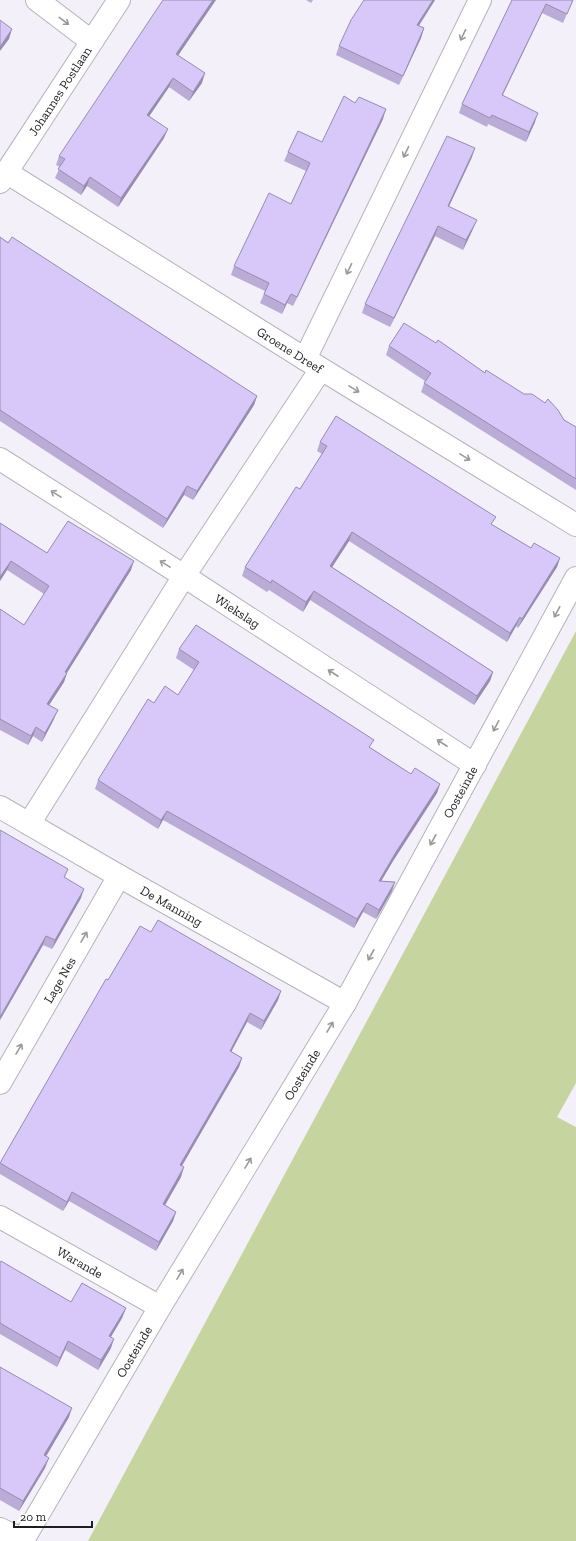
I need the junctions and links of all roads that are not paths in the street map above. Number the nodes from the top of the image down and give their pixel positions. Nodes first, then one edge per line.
1 (37, 0) edge
2 (119, 0) edge
3 (480, 0) edge
4 (91, 41) junction
5 (3, 177) edge
6 (313, 364) junction
7 (0, 459) edge
8 (576, 525) edge
9 (184, 576) junction
10 (576, 578) edge
11 (475, 765) junction
12 (0, 807) edge
13 (29, 824) junction
14 (119, 876) junction
15 (344, 1003) junction
16 (0, 1083) edge
17 (0, 1217) edge
18 (160, 1307) junction
19 (0, 1529) edge

1 -> 4 street
2 - 4 street, Johannes Postlaan
3 -> 6 street
4 - 5 street, Johannes Postlaan
5 - 6 street, Groene Dreef
6 -> 8 street, Groene Dreef
6 - 9 street
9 -> 7 street, Wiekslag
11 -> 9 street, Wiekslag
9 - 13 street
10 -> 11 street, Oosteinde
11 -> 15 street, Oosteinde
12 - 13 street, De Manning
13 - 14 street, De Manning
14 - 15 street, De Manning
16 -> 14 street, Lage Nes
18 -> 15 street, Oosteinde
17 - 18 street, Warande
18 - 19 street, Oosteinde

